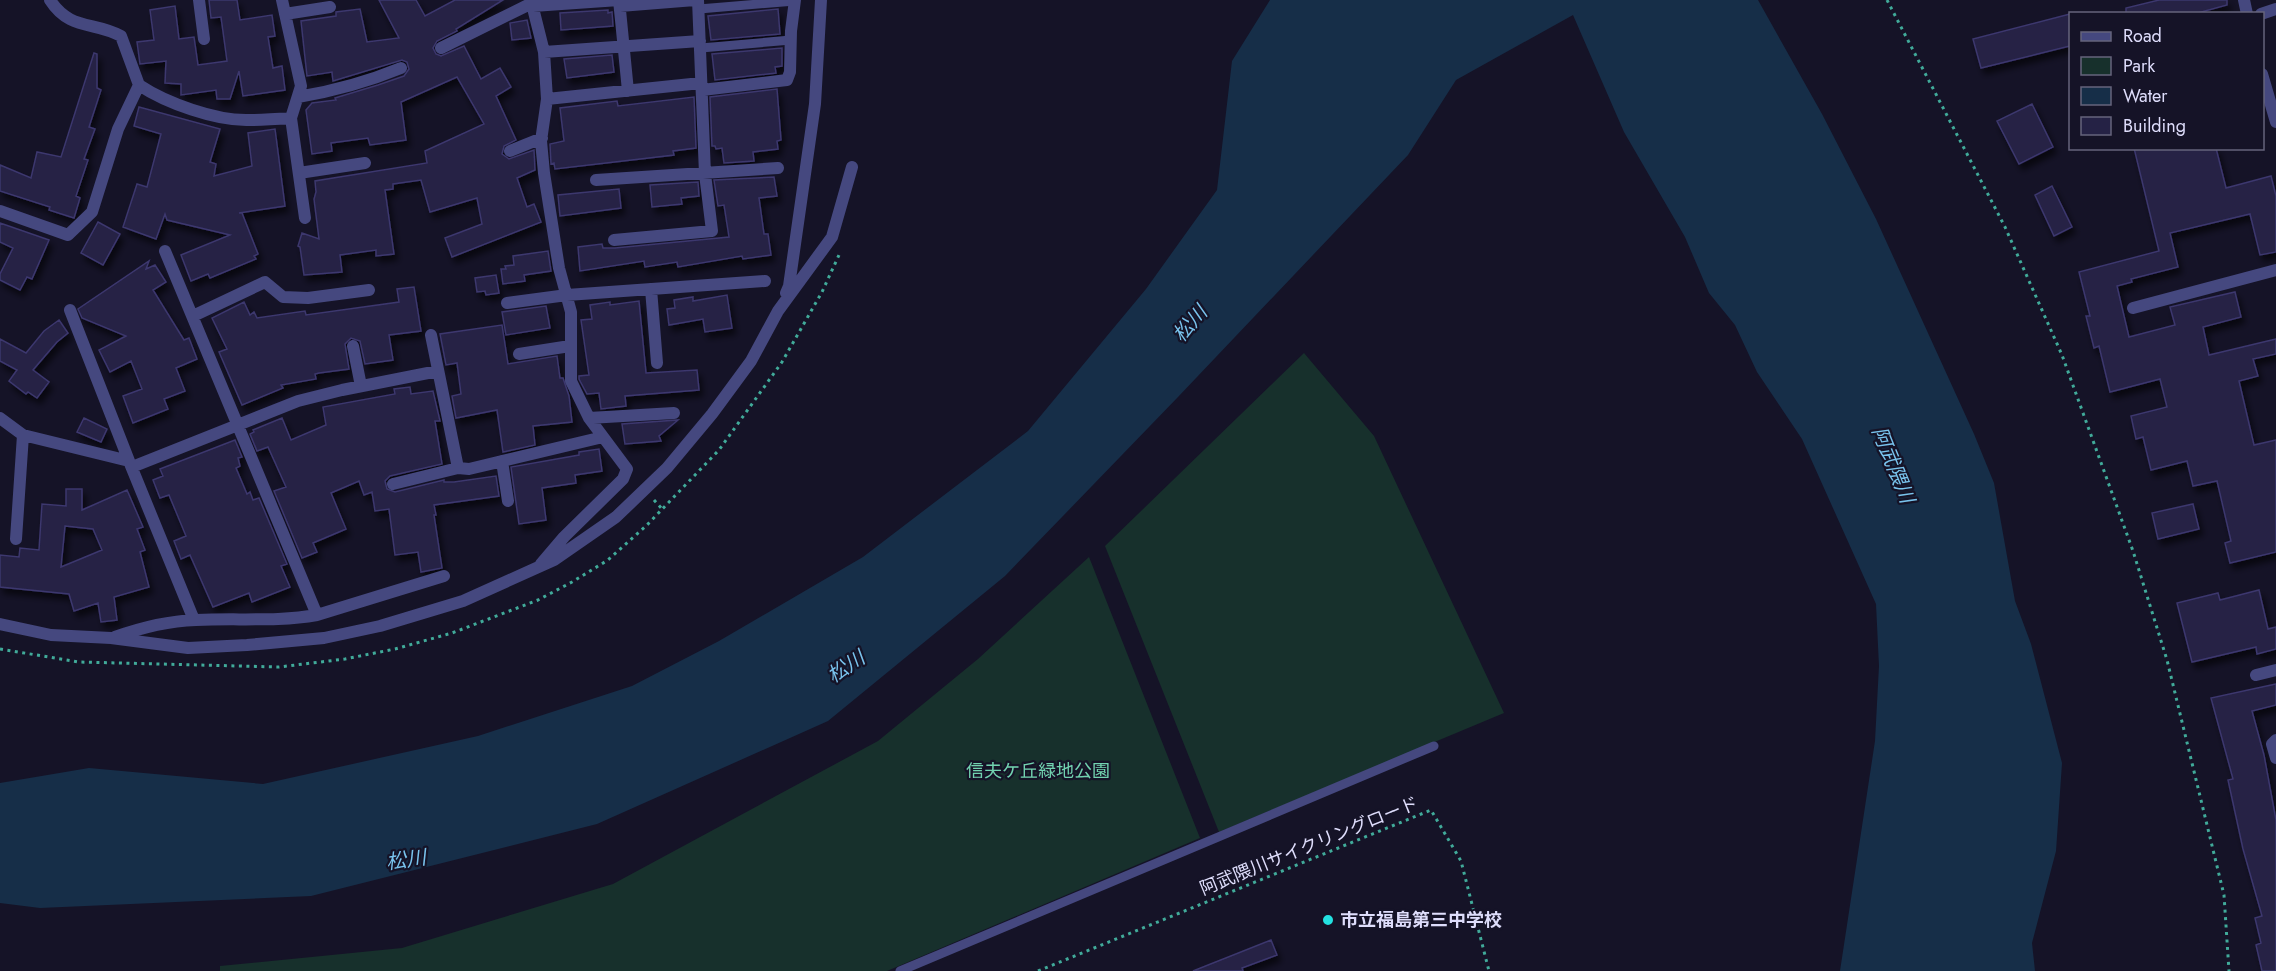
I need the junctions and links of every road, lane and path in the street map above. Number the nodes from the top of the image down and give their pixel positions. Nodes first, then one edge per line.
1 (50, 0) edge
2 (199, 0) edge
3 (282, 0) edge
4 (795, 0) edge
5 (821, 0) edge
6 (1887, 0) edge
7 (532, 3) edge
8 (697, 3) edge
9 (620, 6) junction
10 (330, 8) dead end
11 (285, 14) junction
12 (204, 39) dead end
13 (791, 40) junction
14 (700, 44) junction
15 (625, 47) junction
16 (441, 48) dead end
17 (544, 52) junction
18 (401, 68) dead end
19 (2264, 80) edge
20 (139, 85) junction
21 (702, 86) junction
22 (628, 91) junction
23 (298, 97) junction
24 (547, 99) junction
25 (2275, 116) edge
26 (291, 118) junction
27 (542, 138) junction
28 (510, 151) dead end
29 (365, 163) dead end
30 (852, 167) dead end
31 (778, 168) dead end
32 (299, 173) junction
33 (705, 174) junction
34 (596, 180) dead end
35 (0, 211) edge
36 (305, 218) dead end
37 (614, 240) dead end
38 (840, 250) dead end
39 (165, 251) dead end
40 (2276, 270) edge
41 (765, 281) dead end
42 (651, 289) junction
43 (369, 290) dead end
44 (567, 295) junction
45 (507, 303) dead end
46 (2133, 308) dead end
47 (70, 310) dead end
48 (778, 311) junction
49 (192, 316) junction
50 (431, 335) dead end
51 (353, 346) dead end
52 (570, 346) junction
53 (519, 354) dead end
54 (657, 363) dead end
55 (438, 371) junction
56 (361, 386) junction
57 (674, 413) dead end
58 (0, 418) edge
59 (589, 418) junction
60 (238, 426) junction
61 (24, 435) junction
62 (603, 437) junction
63 (502, 461) junction
64 (130, 464) junction
65 (458, 468) junction
66 (393, 484) dead end
67 (507, 501) dead end
68 (16, 539) dead end
69 (539, 567) junction
70 (444, 576) dead end
71 (317, 615) junction
72 (194, 620) junction
73 (0, 624) edge
74 (111, 638) junction
75 (0, 650) edge
76 (2276, 670) edge
77 (2256, 675) dead end
78 (2276, 740) edge
79 (1434, 746) dead end
80 (2276, 758) edge
81 (900, 971) edge
82 (1038, 971) edge
83 (1489, 971) edge
84 (2229, 971) edge

1 - 20 street
2 - 12 street
3 - 11 street
4 - 8 lane
4 - 13 street
5 - 48 street
6 - 84 path
7 - 9 street
7 - 16 street
7 - 17 street
8 - 9 street
8 - 14 street
9 - 15 street
10 - 11 street
11 - 23 street
13 - 14 lane
13 - 21 street
14 - 15 street
14 - 21 street
15 - 17 street
15 - 22 street
17 - 24 street
18 - 23 street
19 - 25 street
20 - 26 street
20 - 35 street
21 - 22 street
21 - 33 street
22 - 24 street
23 - 26 street
24 - 27 street
26 - 32 street
27 - 28 street
27 - 44 street
29 - 32 street
30 - 48 street
31 - 33 street
32 - 36 street
33 - 34 street
33 - 37 street
38 - 75 path
39 - 49 street
40 - 46 street
41 - 42 street
42 - 44 street
42 - 54 street
43 - 49 street
44 - 45 street
44 - 52 street
47 - 64 street
48 - 69 street
49 - 60 street
50 - 55 street
51 - 56 street
52 - 53 street
52 - 59 street
55 - 56 street
55 - 65 street
56 - 60 street
57 - 59 street
58 - 61 street
59 - 62 street
60 - 64 street
60 - 71 street
61 - 64 street
61 - 68 street
62 - 63 street
62 - 69 street
63 - 65 street
63 - 67 street
64 - 72 street
65 - 66 street
69 - 74 street
70 - 71 street
71 - 72 street
72 - 74 street
73 - 74 street
76 - 77 street
78 - 80 street
79 - 81 lane
82 - 83 path, 阿武隈川サイクリングロード

